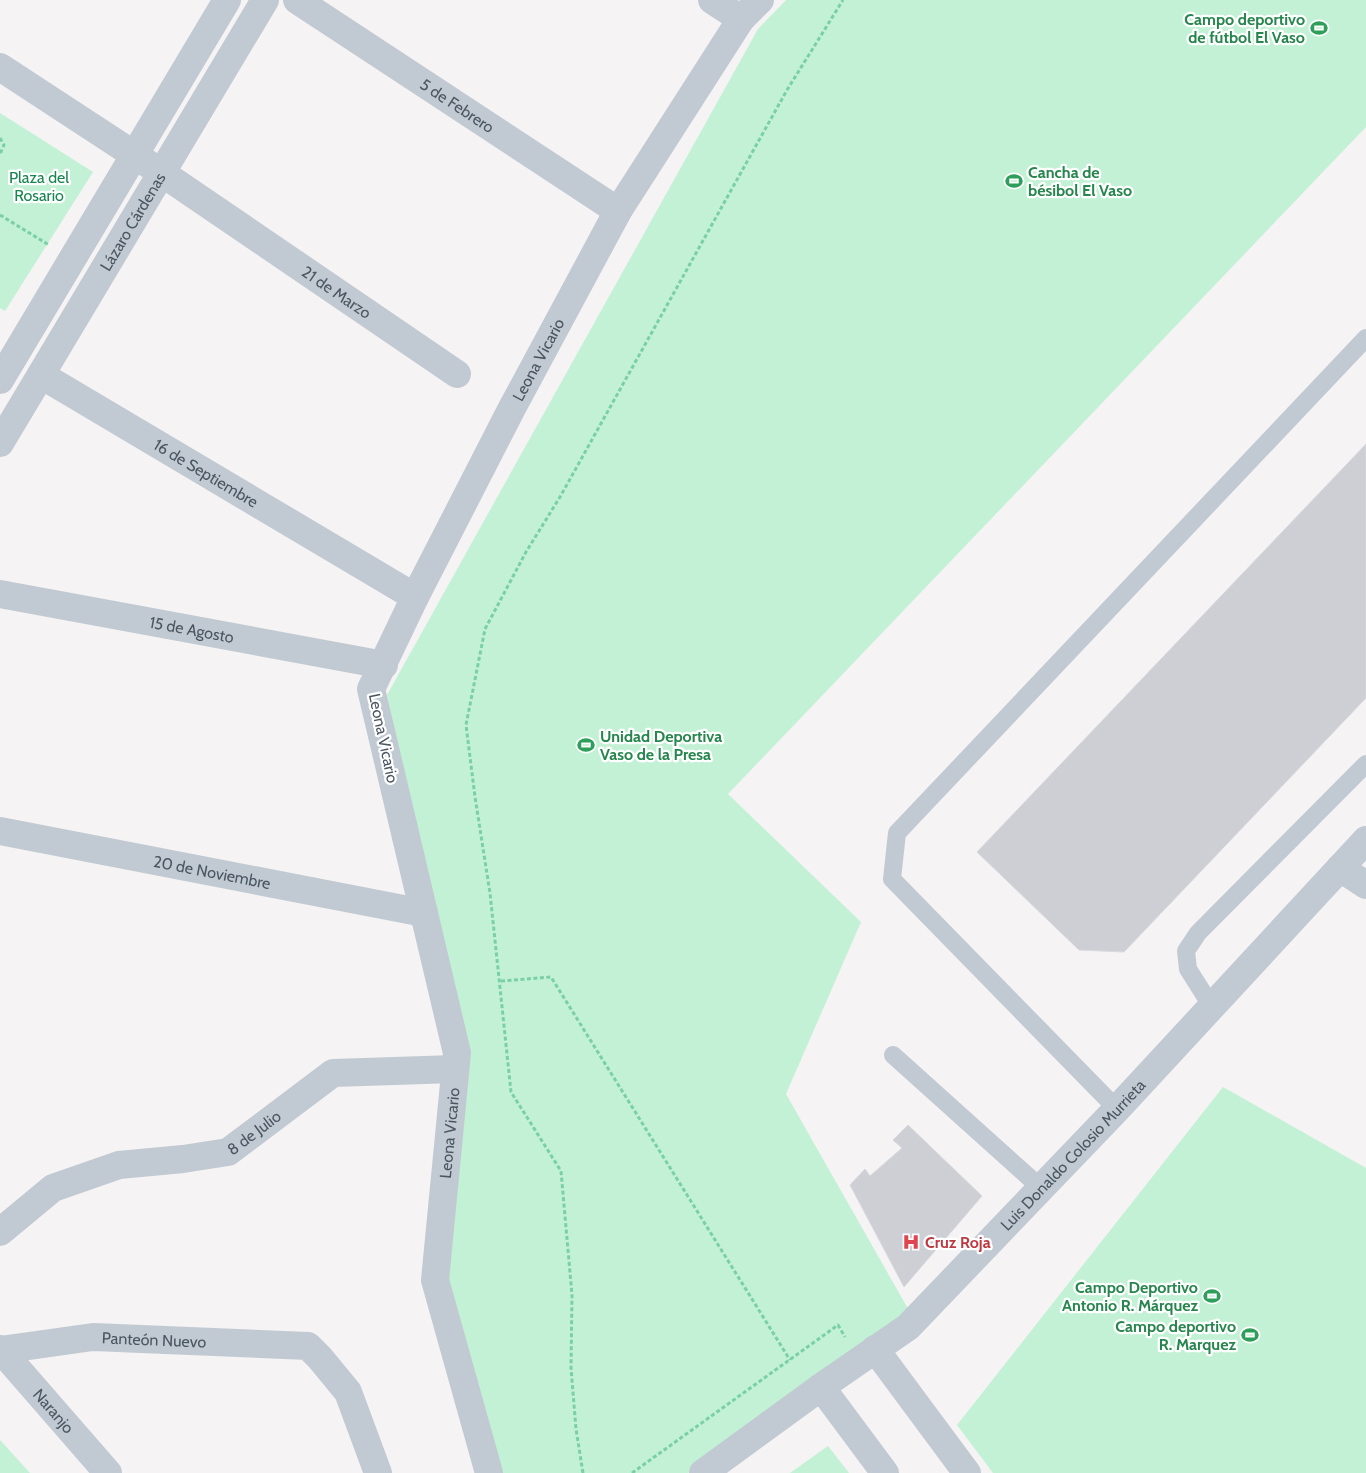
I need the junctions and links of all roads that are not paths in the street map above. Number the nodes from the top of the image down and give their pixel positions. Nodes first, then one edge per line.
1 (227, 0) edge
2 (265, 0) edge
3 (298, 0) edge
4 (712, 0) edge
5 (760, 0) edge
6 (741, 19) junction
7 (0, 67) edge
8 (134, 155) junction
9 (162, 172) junction
10 (618, 211) junction
11 (1366, 338) edge
12 (7, 353) edge
13 (41, 374) junction
14 (457, 374) dead end
15 (0, 380) edge
16 (0, 444) edge
17 (0, 594) edge
18 (415, 597) junction
19 (384, 665) junction
20 (1366, 764) edge
21 (0, 831) edge
22 (1366, 840) edge
23 (1340, 868) junction
24 (1366, 884) edge
25 (424, 913) junction
26 (1212, 1006) junction
27 (894, 1055) dead end
28 (455, 1069) junction
29 (1118, 1109) junction
30 (1041, 1188) junction
31 (0, 1232) edge
32 (875, 1349) junction
33 (0, 1350) edge
34 (821, 1387) junction
35 (108, 1473) edge
36 (378, 1473) edge
37 (489, 1473) edge
38 (702, 1473) edge
39 (885, 1473) edge
40 (967, 1473) edge

1 - 8 street, Lázaro Cárdenas
2 - 9 street, Lázaro Cárdenas
3 - 10 street, 5 de Febrero
4 - 6 street
5 - 6 street, Leona Vicario
6 - 10 street, Leona Vicario
7 - 8 street
8 - 9 street, 21 de Marzo
8 - 12 street, Lázaro Cárdenas
9 - 13 street, Lázaro Cárdenas
9 - 14 street, 21 de Marzo
10 - 18 street, Leona Vicario
11 - 29 lane
12 - 13 street, 16 de Septiembre
12 - 15 street, Lázaro Cárdenas
13 - 16 street, Lázaro Cárdenas
13 - 18 street, 16 de Septiembre
17 - 19 street, 15 de Agosto
18 - 19 street, Leona Vicario
19 - 25 street, Leona Vicario
20 - 26 lane
21 - 25 street, 20 de Noviembre
22 - 23 street, Luis Donaldo Colosio Murrieta
23 - 24 street
23 - 26 street, Luis Donaldo Colosio Murrieta
25 - 28 street, Leona Vicario
26 - 29 street, Luis Donaldo Colosio Murrieta
27 - 30 lane
28 - 31 street, 8 de Julio
28 - 37 street, Leona Vicario
29 - 30 street, Luis Donaldo Colosio Murrieta
30 - 32 street, Luis Donaldo Colosio Murrieta
32 - 34 street, Luis Donaldo Colosio Murrieta
32 - 40 street
33 - 35 street, Naranjo
33 - 36 street, Panteón Nuevo
34 - 38 street, Luis Donaldo Colosio Murrieta
34 - 39 street

